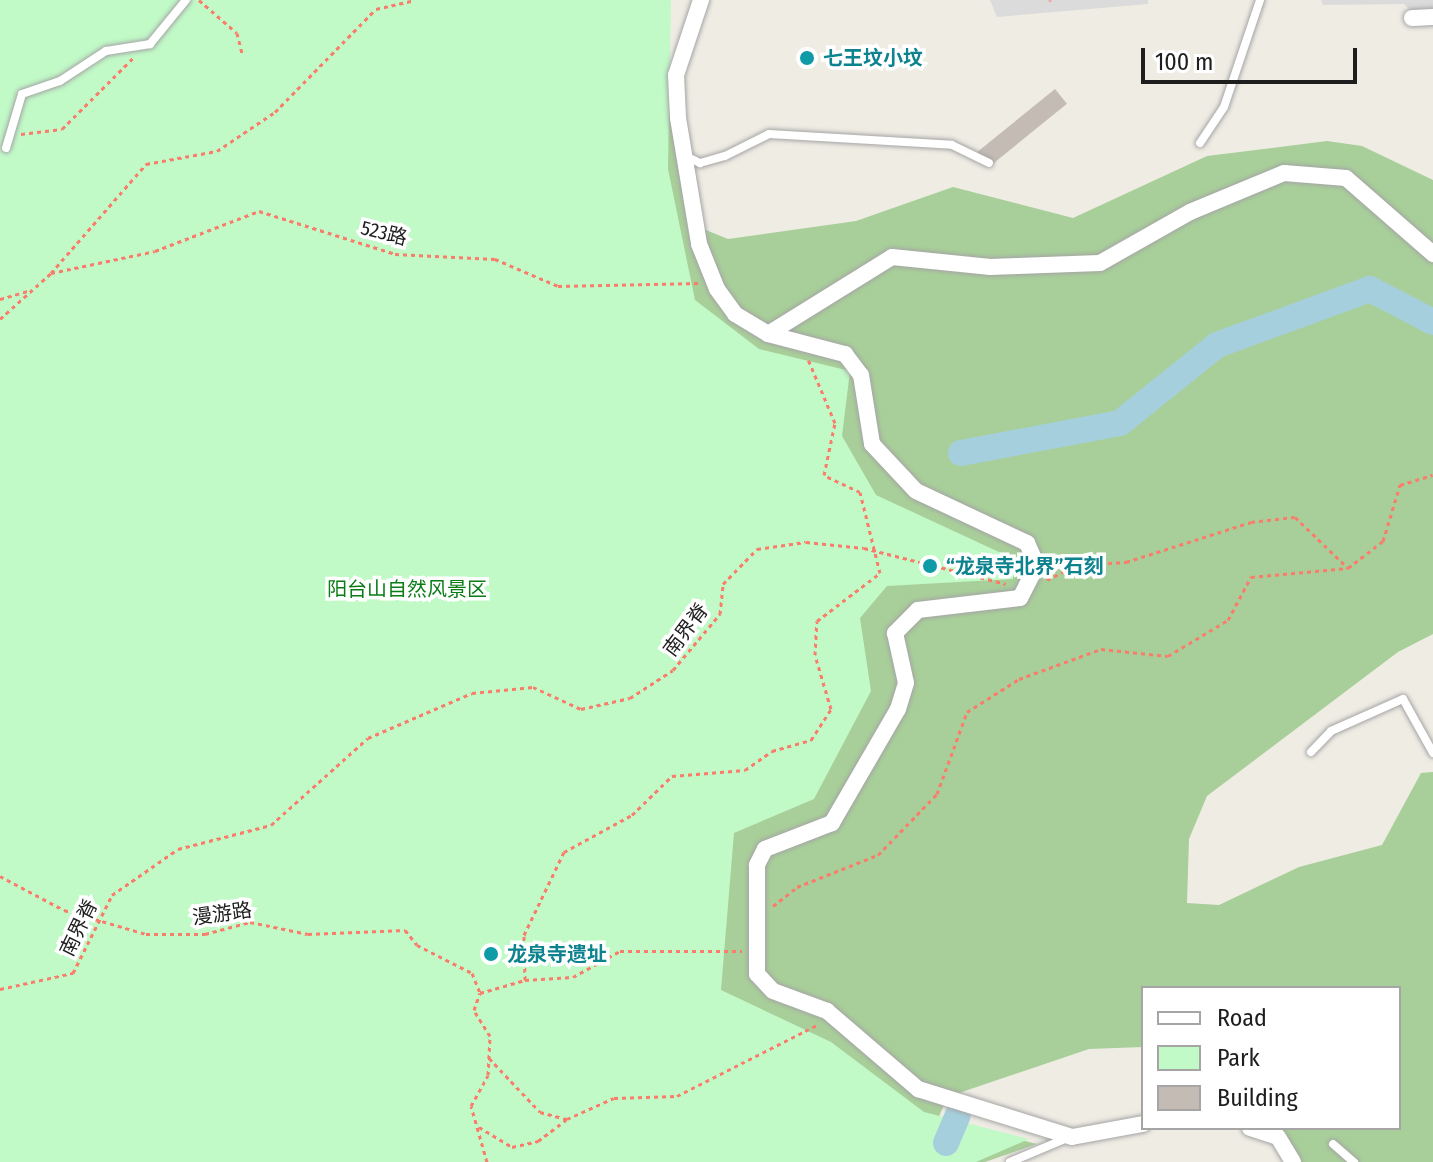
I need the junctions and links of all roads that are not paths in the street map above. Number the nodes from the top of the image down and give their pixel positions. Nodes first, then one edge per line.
1 (186, 0) edge
2 (701, 0) edge
3 (1260, 0) edge
4 (1433, 17) edge
5 (1412, 18) dead end
6 (1200, 143) dead end
7 (6, 148) dead end
8 (686, 156) junction
9 (989, 163) dead end
10 (1433, 254) edge
11 (768, 334) junction
12 (1311, 752) dead end
13 (1433, 753) edge
14 (1141, 1124) edge
15 (1256, 1130) edge
16 (1072, 1137) junction
17 (1333, 1144) dead end
18 (1010, 1162) edge
19 (1293, 1162) edge
20 (1354, 1162) edge

1 - 7 lane
2 - 8 street
3 - 6 lane
4 - 5 street
8 - 9 lane
8 - 11 street
10 - 11 street
11 - 16 street
12 - 13 lane
14 - 16 street
15 - 19 street
16 - 18 lane
17 - 20 lane

